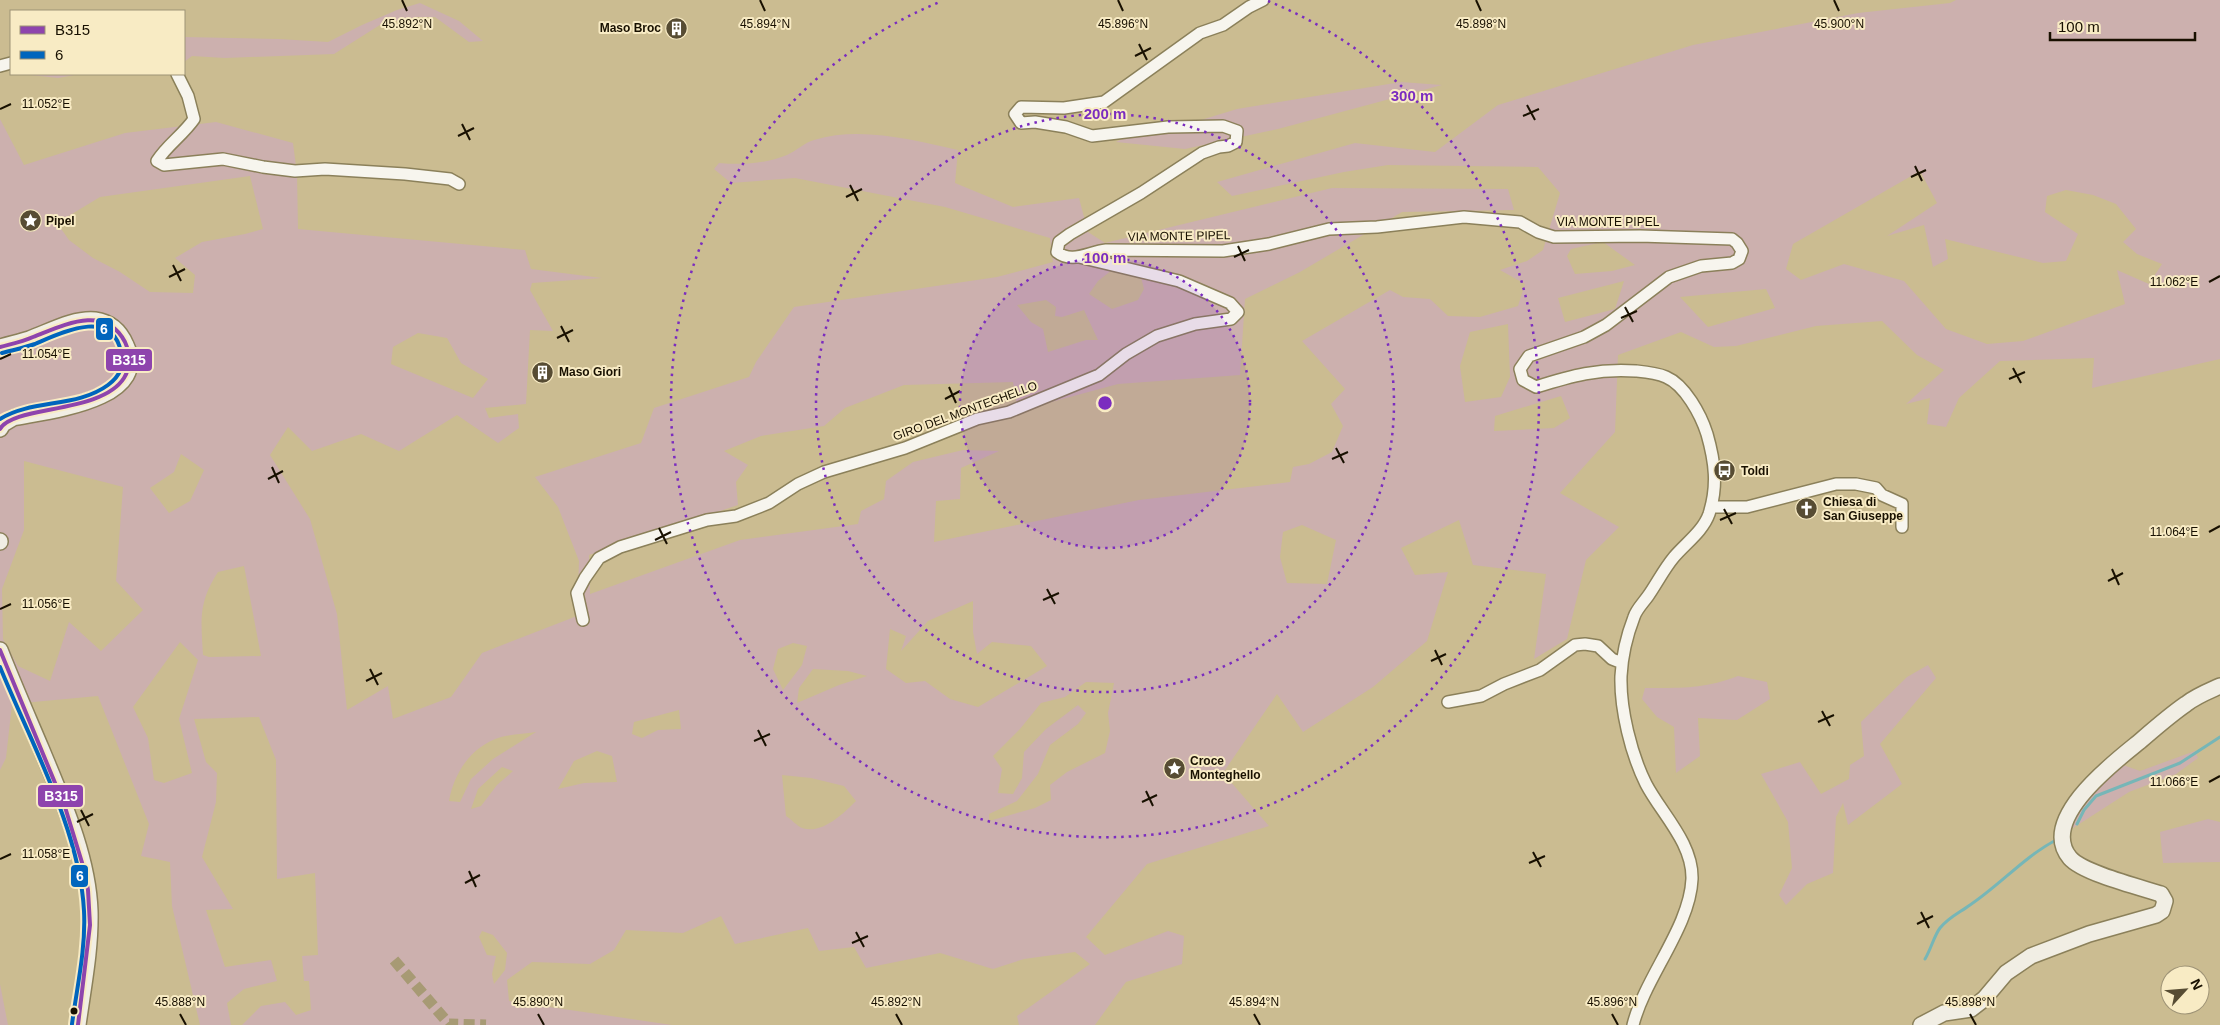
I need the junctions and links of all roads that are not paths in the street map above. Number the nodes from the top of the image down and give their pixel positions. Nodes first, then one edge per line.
1 (1263, 0) edge
2 (178, 75) edge
3 (459, 184) dead end
4 (1079, 256) junction
5 (0, 347) edge
6 (0, 430) edge
7 (1710, 507) junction
8 (1902, 527) dead end
9 (583, 620) dead end
10 (0, 650) edge
11 (1622, 663) junction
12 (2220, 686) edge
13 (1448, 702) dead end
14 (78, 1025) edge
15 (1633, 1025) edge
16 (1921, 1025) edge

1 - 4 street, VIA MONTE PIPEL
2 - 3 street
4 - 7 street, VIA MONTE PIPEL
4 - 9 street, GIRO DEL MONTEGHELLO
5 - 6 main road
7 - 8 street
7 - 11 street
10 - 14 main road
11 - 13 street
11 - 15 street
12 - 16 main road

